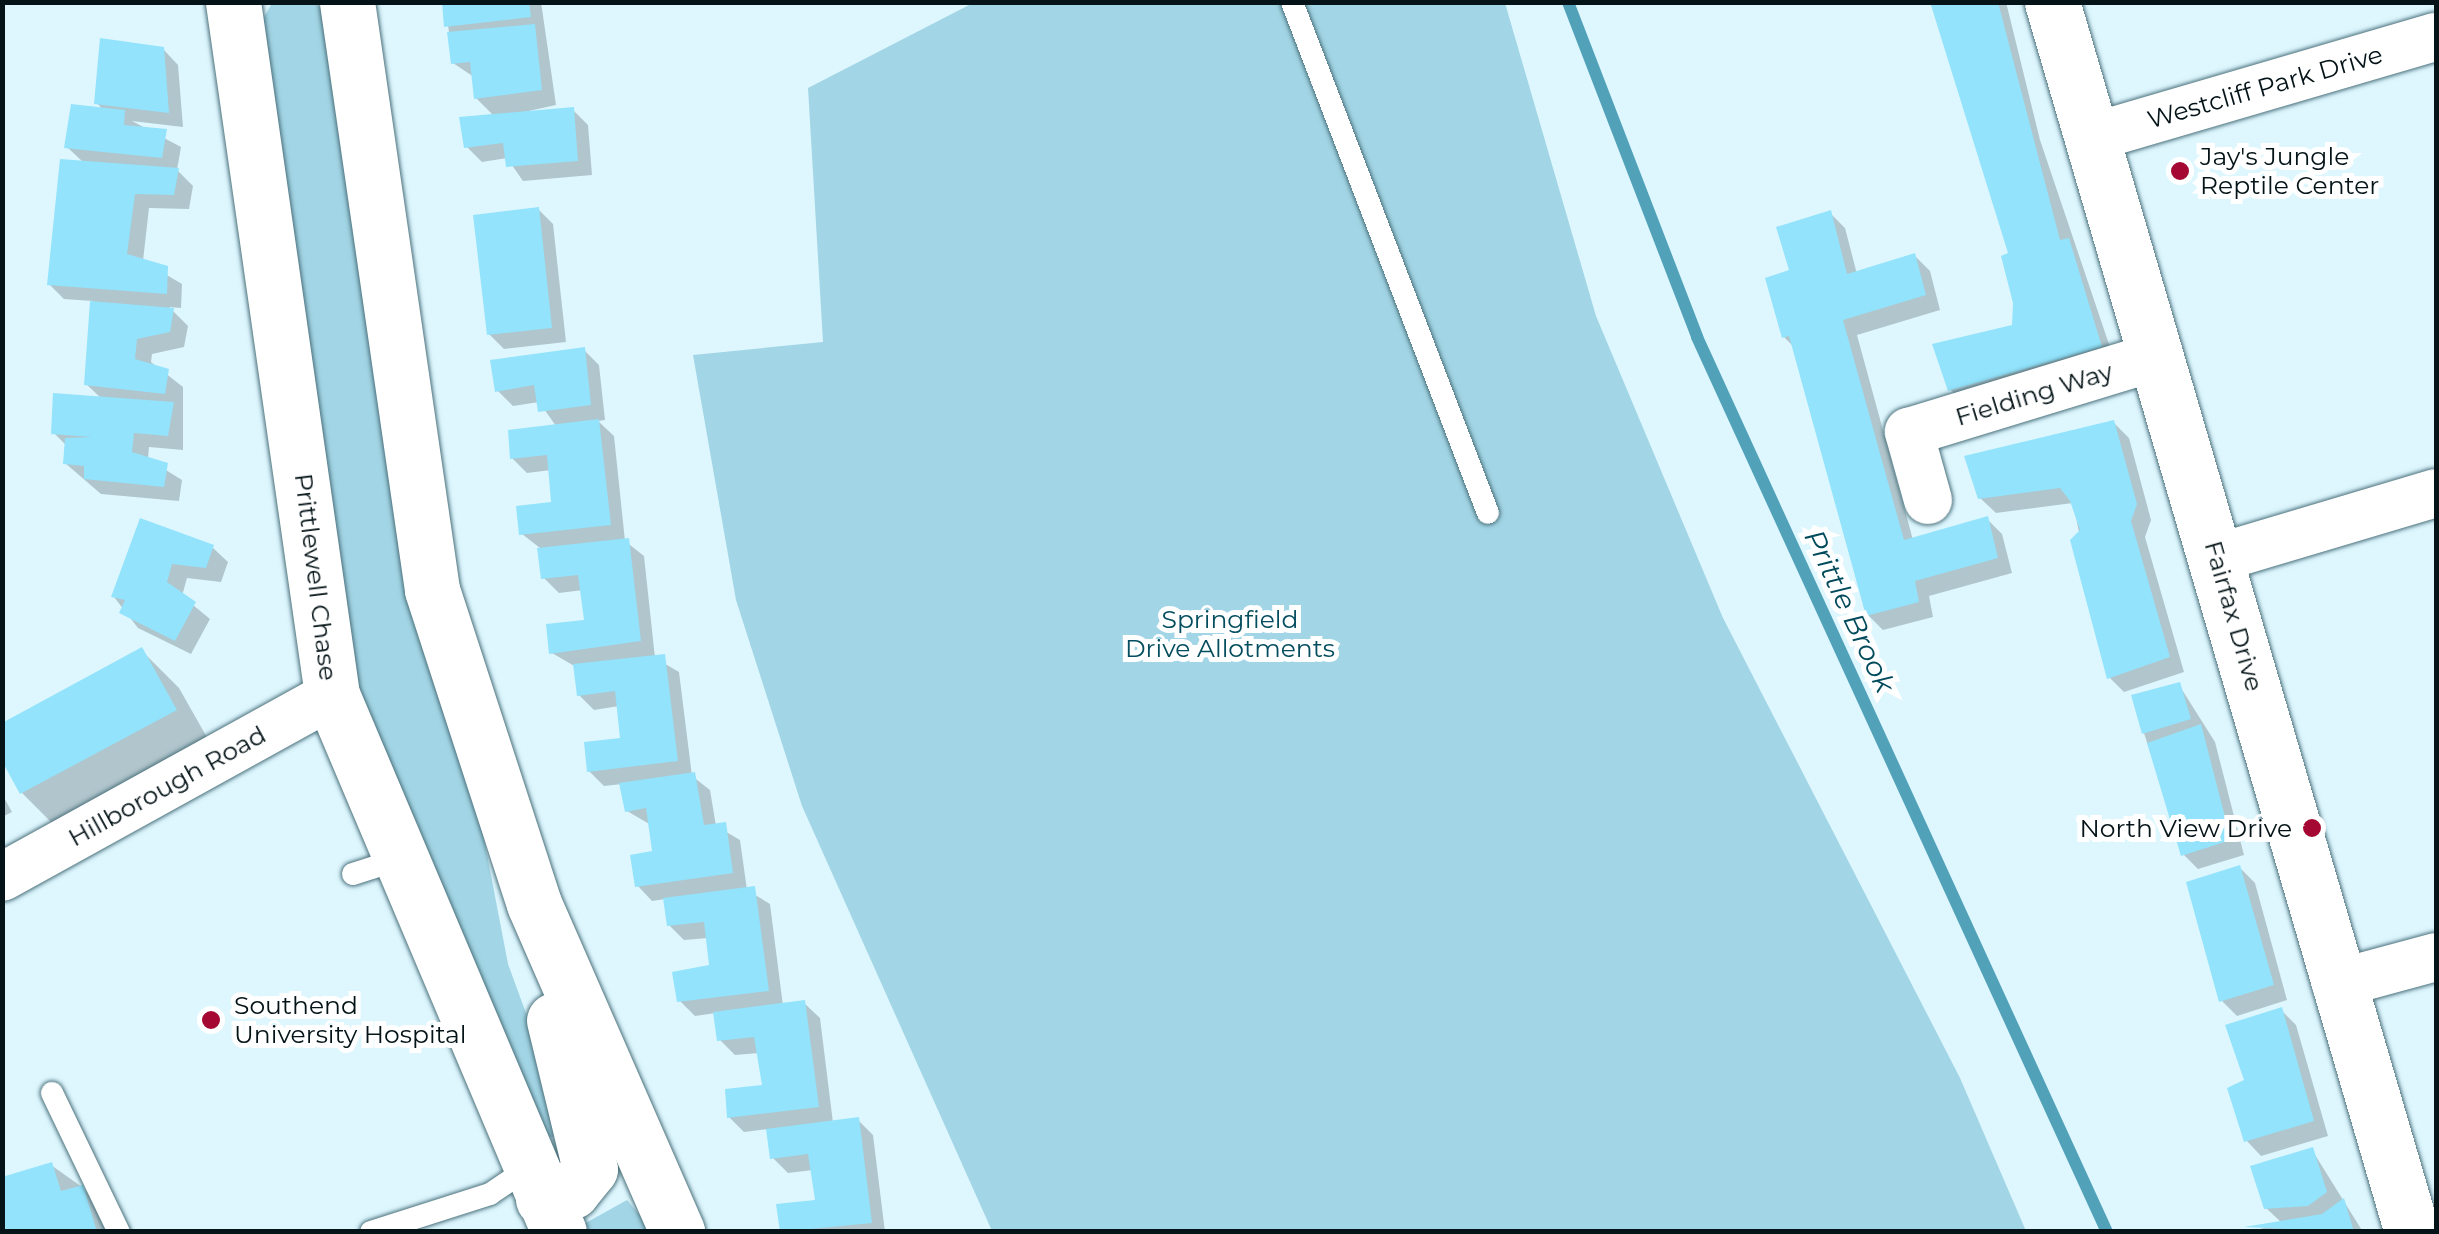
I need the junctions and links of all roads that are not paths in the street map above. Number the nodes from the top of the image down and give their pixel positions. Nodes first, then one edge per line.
1 (234, 2) edge
2 (347, 2) edge
3 (1292, 2) edge
4 (2052, 2) edge
5 (2436, 36) edge
6 (2093, 137) junction
7 (2158, 356) junction
8 (2436, 493) edge
9 (1928, 500) dead end
10 (1488, 513) dead end
11 (2218, 558) junction
12 (332, 695) junction
13 (2, 877) edge
14 (534, 904) junction
15 (2436, 956) edge
16 (2336, 984) junction
17 (52, 1092) dead end
18 (590, 1156) junction
19 (530, 1198) edge
20 (668, 1212) edge
21 (418, 1225) edge
22 (119, 1232) edge
23 (371, 1232) edge
24 (2412, 1232) edge

1 - 12 street, Prittlewell Chase
2 - 14 street
3 - 10 lane
4 - 6 street, Fairfax Drive
5 - 6 street, Westcliff Park Drive
6 - 7 street, Fairfax Drive
7 - 9 street, Fielding Way
7 - 11 street, Fairfax Drive
8 - 11 street
11 - 16 street, Fairfax Drive
12 - 13 street, Hillborough Road
12 - 19 street, Prittlewell Chase
14 - 18 street
14 - 20 street
15 - 16 street
16 - 24 street, Fairfax Drive
17 - 22 lane
18 - 19 street
18 - 20 street
19 - 21 lane
21 - 23 lane

